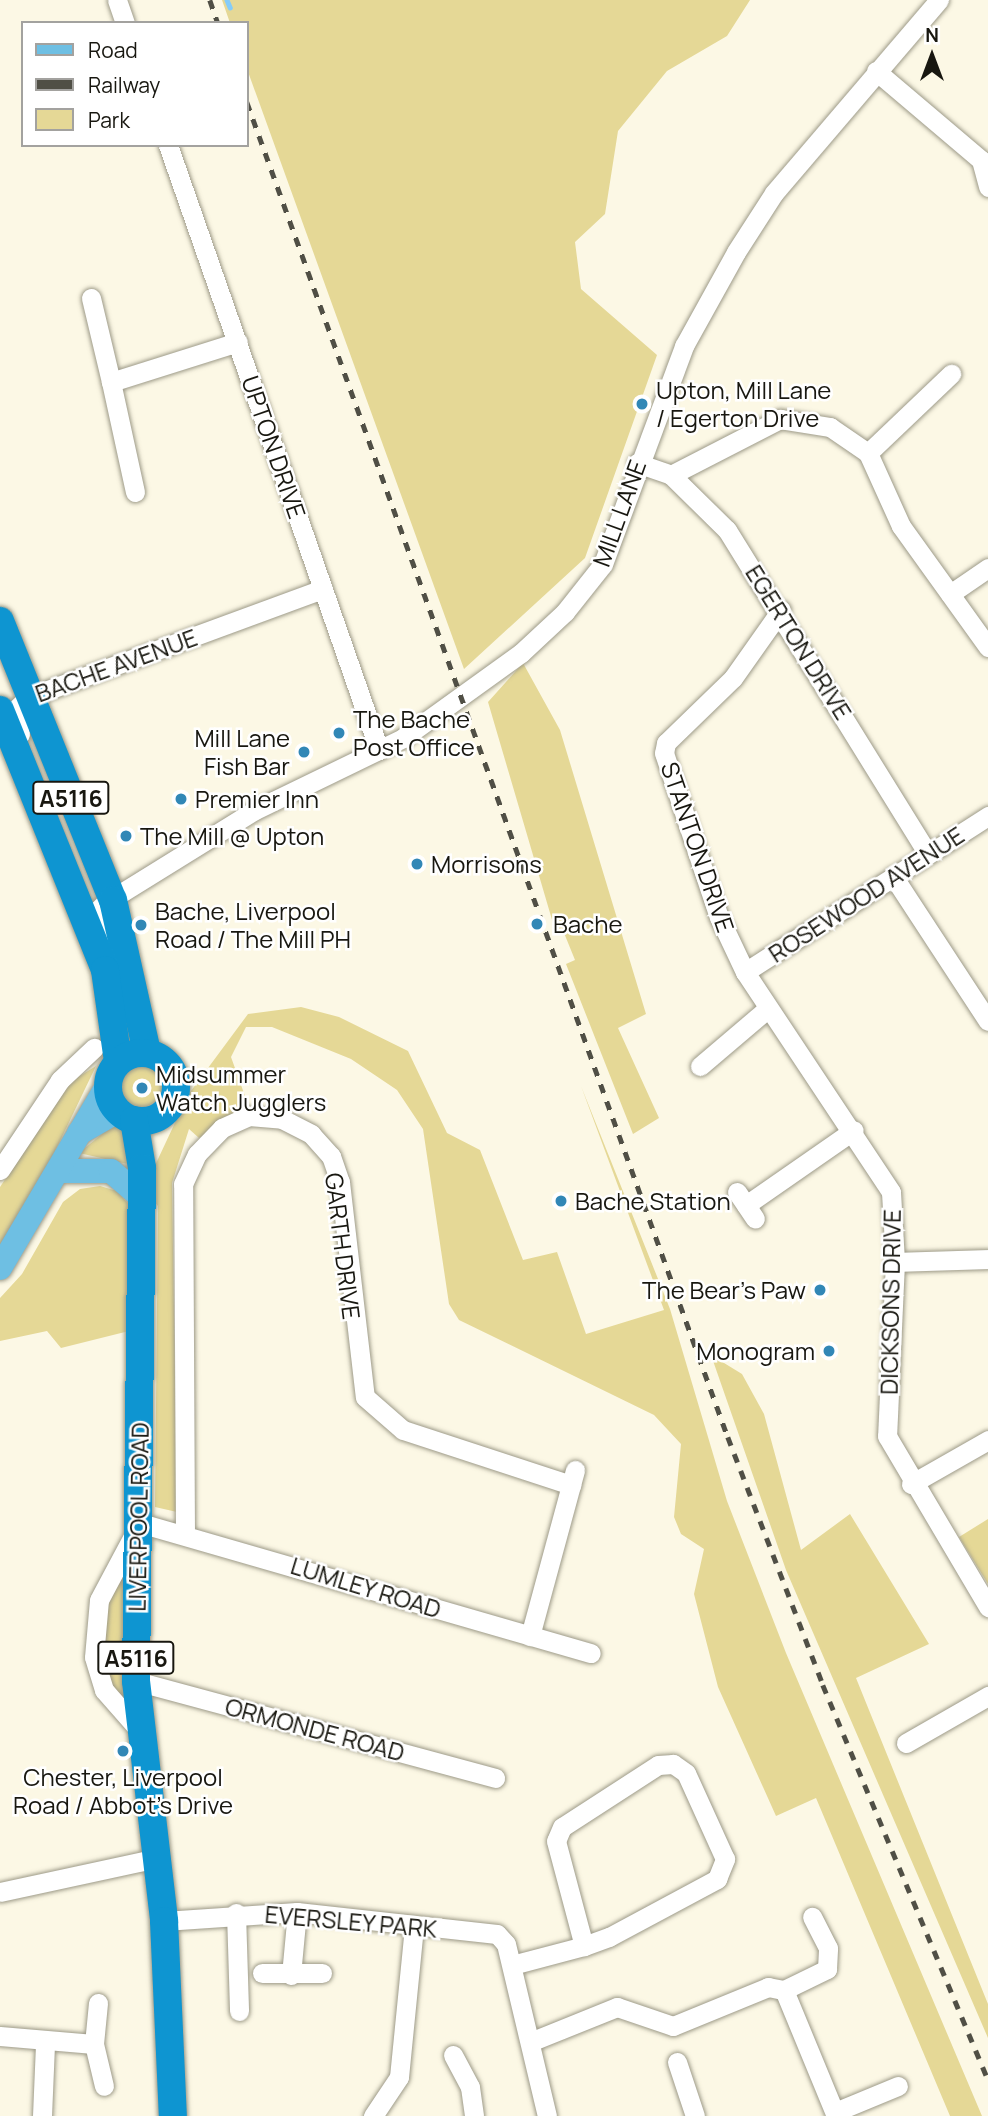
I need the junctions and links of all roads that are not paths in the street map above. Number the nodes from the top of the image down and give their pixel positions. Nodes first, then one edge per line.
1 (117, 0) edge
2 (939, 0) edge
3 (124, 21) edge
4 (876, 71) junction
5 (169, 147) edge
6 (988, 187) edge
7 (91, 298) dead end
8 (238, 342) junction
9 (951, 374) dead end
10 (111, 382) junction
11 (868, 453) junction
12 (637, 463) junction
13 (671, 475) junction
14 (135, 492) dead end
15 (988, 568) edge
16 (323, 589) junction
17 (950, 594) junction
18 (782, 610) junction
19 (0, 621) edge
20 (768, 633) junction
21 (797, 636) junction
22 (988, 647) edge
23 (29, 696) junction
24 (0, 710) edge
25 (379, 750) junction
26 (42, 813) junction
27 (988, 816) edge
28 (928, 854) junction
29 (893, 876) junction
30 (113, 900) junction
31 (105, 970) junction
32 (745, 972) junction
33 (983, 998) edge
34 (766, 1010) junction
35 (988, 1021) edge
36 (147, 1052) junction
37 (713, 1061) dead end
38 (122, 1091) junction
39 (854, 1130) junction
40 (0, 1170) edge
41 (62, 1171) junction
42 (141, 1197) junction
43 (746, 1205) dead end
44 (988, 1259) edge
45 (895, 1262) junction
46 (0, 1268) edge
47 (988, 1440) edge
48 (911, 1484) junction
49 (139, 1523) junction
50 (184, 1533) junction
51 (988, 1607) edge
52 (530, 1636) junction
53 (591, 1653) dead end
54 (136, 1681) junction
55 (988, 1696) edge
56 (139, 1730) junction
57 (906, 1743) dead end
58 (495, 1778) dead end
59 (157, 1858) junction
60 (0, 1892) edge
61 (297, 1912) junction
62 (236, 1913) junction
63 (812, 1917) dead end
64 (164, 1921) junction
65 (414, 1926) junction
66 (584, 1946) junction
67 (512, 1965) junction
68 (262, 1973) dead end
69 (321, 1973) dead end
70 (291, 1975) junction
71 (784, 1990) junction
72 (98, 2003) dead end
73 (239, 2011) dead end
74 (0, 2036) edge
75 (530, 2042) junction
76 (45, 2043) junction
77 (94, 2044) junction
78 (453, 2055) dead end
79 (685, 2068) dead end
80 (104, 2085) dead end
81 (898, 2085) dead end
82 (382, 2114) edge
83 (836, 2114) edge
84 (42, 2116) edge
85 (173, 2116) edge
86 (474, 2116) edge
87 (547, 2116) edge
88 (695, 2116) edge

1 - 3 street
2 - 4 street, MILL LANE
4 - 6 street
4 - 12 street, MILL LANE
5 - 8 street, UPTON DRIVE
7 - 10 street
8 - 10 street
8 - 16 street, UPTON DRIVE
9 - 11 street
10 - 14 street
11 - 13 street
11 - 17 street
12 - 13 street, EGERTON DRIVE
12 - 25 street, MILL LANE
13 - 18 street, EGERTON DRIVE
15 - 17 street
16 - 23 street, BACHE AVENUE
16 - 25 street, UPTON DRIVE
17 - 22 street
18 - 20 street, STANTON DRIVE
18 - 21 street, EGERTON DRIVE
19 - 23 highway, A5116
20 - 21 street
20 - 32 street, STANTON DRIVE
21 - 28 street, EGERTON DRIVE
23 - 26 street, BACHE AVENUE
23 - 30 highway, A5116
24 - 26 highway, LIVERPOOL ROAD / A5116
25 - 30 street, MILL LANE
26 - 31 highway, LIVERPOOL ROAD / A5116
27 - 28 street, ROSEWOOD AVENUE
28 - 29 street, ROSEWOOD AVENUE
29 - 32 street, ROSEWOOD AVENUE
29 - 33 street
30 - 31 street
30 - 36 highway, A5116
31 - 38 highway, LIVERPOOL ROAD / A5116
32 - 34 street, DICKSONS DRIVE
33 - 35 street
34 - 37 street
34 - 39 street, DICKSONS DRIVE
36 - 38 highway
36 - 38 highway, A5116
38 - 40 street
38 - 41 main road
38 - 42 highway, LIVERPOOL ROAD / A5116
39 - 43 street
39 - 45 street, DICKSONS DRIVE
41 - 42 main road
41 - 46 main road
42 - 49 highway, LIVERPOOL ROAD / A5116
44 - 45 street
45 - 48 street, DICKSONS DRIVE
47 - 48 street
48 - 51 street, DICKSONS DRIVE
49 - 50 street, LUMLEY ROAD
49 - 54 highway, LIVERPOOL ROAD / A5116
49 - 56 street
50 - 52 street, LUMLEY ROAD
50 - 52 street, GARTH DRIVE
52 - 53 street, LUMLEY ROAD
54 - 56 highway, LIVERPOOL ROAD / A5116
54 - 58 street, ORMONDE ROAD
55 - 57 street
56 - 59 highway, LIVERPOOL ROAD / A5116
59 - 60 street
59 - 64 highway, LIVERPOOL ROAD / A5116
61 - 62 street, EVERSLEY PARK
61 - 65 street, EVERSLEY PARK
61 - 70 street
62 - 64 street, EVERSLEY PARK
62 - 73 street
63 - 71 street
64 - 85 highway, LIVERPOOL ROAD / A5116
65 - 67 street, EVERSLEY PARK
65 - 82 street
66 - 66 street
66 - 67 street
67 - 75 street
68 - 70 street
69 - 70 street
71 - 75 street
71 - 83 street
72 - 77 street
74 - 76 street
75 - 87 street
76 - 77 street
76 - 84 street
77 - 80 street
78 - 86 street
79 - 88 street
81 - 83 street

